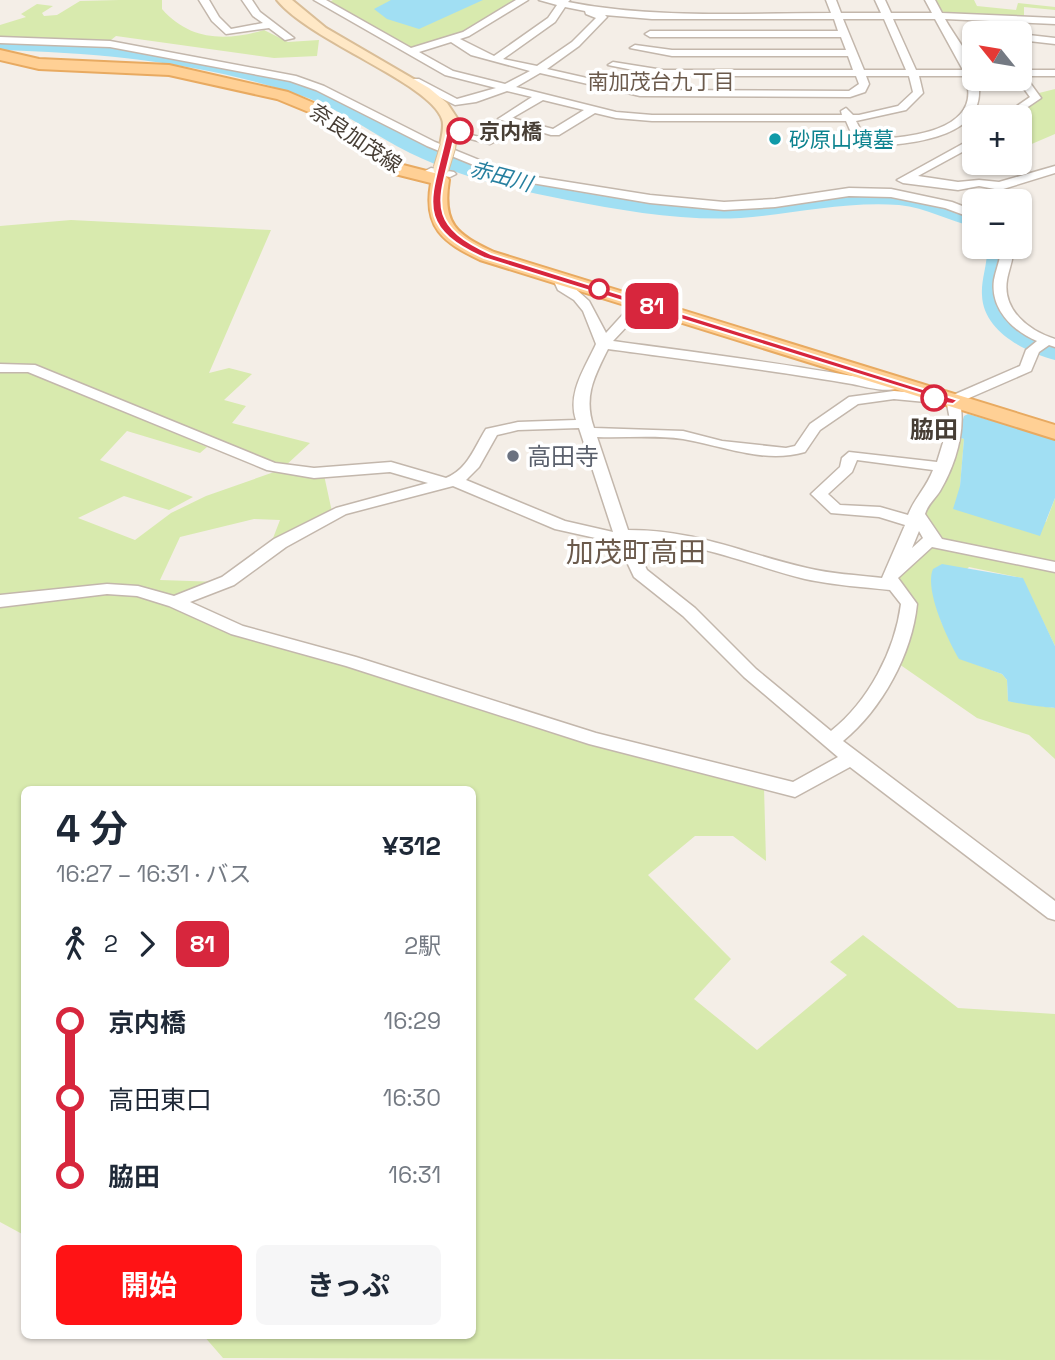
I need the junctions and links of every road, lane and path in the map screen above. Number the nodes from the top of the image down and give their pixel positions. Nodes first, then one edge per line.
1 (204, 0) edge
2 (247, 0) edge
3 (284, 0) edge
4 (290, 0) edge
5 (319, 0) edge
6 (523, 0) edge
7 (534, 0) edge
8 (544, 0) edge
9 (614, 0) edge
10 (664, 0) edge
11 (831, 0) edge
12 (880, 0) edge
13 (930, 0) edge
14 (563, 4) edge
15 (610, 13) junction
16 (660, 16) junction
17 (740, 16) junction
18 (838, 16) junction
19 (887, 16) junction
20 (937, 16) junction
21 (986, 16) junction
22 (989, 21) edge
23 (1055, 21) edge
24 (270, 25) junction
25 (650, 34) junction
26 (745, 34) junction
27 (845, 34) junction
28 (289, 38) dead end
29 (453, 39) junction
30 (1032, 39) edge
31 (0, 40) edge
32 (1054, 43) edge
33 (635, 48) junction
34 (408, 52) junction
35 (751, 53) junction
36 (852, 53) junction
37 (0, 55) edge
38 (962, 58) edge
39 (495, 60) junction
40 (613, 65) junction
41 (540, 70) junction
42 (756, 73) junction
43 (859, 73) junction
44 (913, 73) junction
45 (962, 73) edge
46 (1055, 73) edge
47 (1032, 74) edge
48 (590, 82) junction
49 (510, 90) junction
50 (975, 91) edge
51 (1031, 91) edge
52 (761, 94) junction
53 (840, 94) junction
54 (683, 95) junction
55 (540, 97) junction
56 (1025, 105) edge
57 (444, 108) junction
58 (592, 110) junction
59 (684, 118) junction
60 (850, 119) junction
61 (489, 130) junction
62 (449, 138) junction
63 (962, 147) edge
64 (1055, 169) edge
65 (441, 173) junction
66 (905, 178) junction
67 (891, 193) junction
68 (962, 210) edge
69 (1007, 259) edge
70 (558, 277) junction
71 (641, 303) junction
72 (603, 344) junction
73 (1046, 344) edge
74 (0, 368) edge
75 (901, 385) junction
76 (953, 400) junction
77 (586, 428) junction
78 (1055, 432) edge
79 (941, 467) junction
80 (450, 482) junction
81 (915, 518) junction
82 (623, 537) junction
83 (931, 539) junction
84 (1055, 567) edge
85 (894, 582) junction
86 (0, 601) edge
87 (175, 602) junction
88 (830, 741) junction
89 (851, 758) junction
90 (1055, 912) edge

1 - 24 street
2 - 24 street
3 - 57 street
4 - 49 street
5 - 34 street
6 - 29 street
7 - 14 street
8 - 14 street
9 - 15 street
10 - 16 street
11 - 18 street
12 - 19 street
13 - 20 street
14 - 15 street
14 - 39 street
14 - 41 street
15 - 16 street
15 - 41 street
16 - 17 street
16 - 25 street
17 - 18 street
17 - 26 street
18 - 19 street
18 - 27 street
19 - 20 street
19 - 44 street
20 - 21 street
20 - 38 street
21 - 22 street
21 - 23 street
24 - 28 street
25 - 26 street
25 - 33 street
26 - 27 street
26 - 35 street
27 - 36 street
29 - 34 street
29 - 39 street
30 - 32 street
31 - 67 street
33 - 35 street
33 - 40 street
34 - 49 street
35 - 36 street
35 - 42 street
36 - 43 street
37 - 65 main road, 奈良加茂線
39 - 41 street
40 - 42 street
40 - 48 street
41 - 48 street
41 - 49 street
42 - 43 street
42 - 52 street
43 - 44 street
43 - 53 street
44 - 45 street
44 - 60 street
46 - 47 street
48 - 54 street
49 - 55 street
49 - 57 street
50 - 60 street
51 - 56 street
52 - 53 street
52 - 54 street
53 - 60 street
54 - 59 street
55 - 58 street
55 - 61 street
57 - 62 street
58 - 59 street
58 - 61 street
59 - 60 street
61 - 62 street
62 - 65 street, bridge
63 - 66 street
64 - 66 street
65 - 70 main road
66 - 67 street
67 - 68 street
69 - 73 street
70 - 71 main road
70 - 72 street
71 - 72 street
71 - 75 main road
72 - 75 street
72 - 77 street
73 - 76 street
74 - 80 street
75 - 76 main road
76 - 77 street
76 - 78 main road
76 - 79 street
77 - 80 street
77 - 82 street
79 - 81 street
79 - 81 street
80 - 82 street
80 - 87 street
81 - 83 street
81 - 85 street
82 - 85 street
82 - 88 street
83 - 84 street
83 - 85 street
85 - 88 street
86 - 87 street
87 - 89 street
88 - 89 street
89 - 90 street

